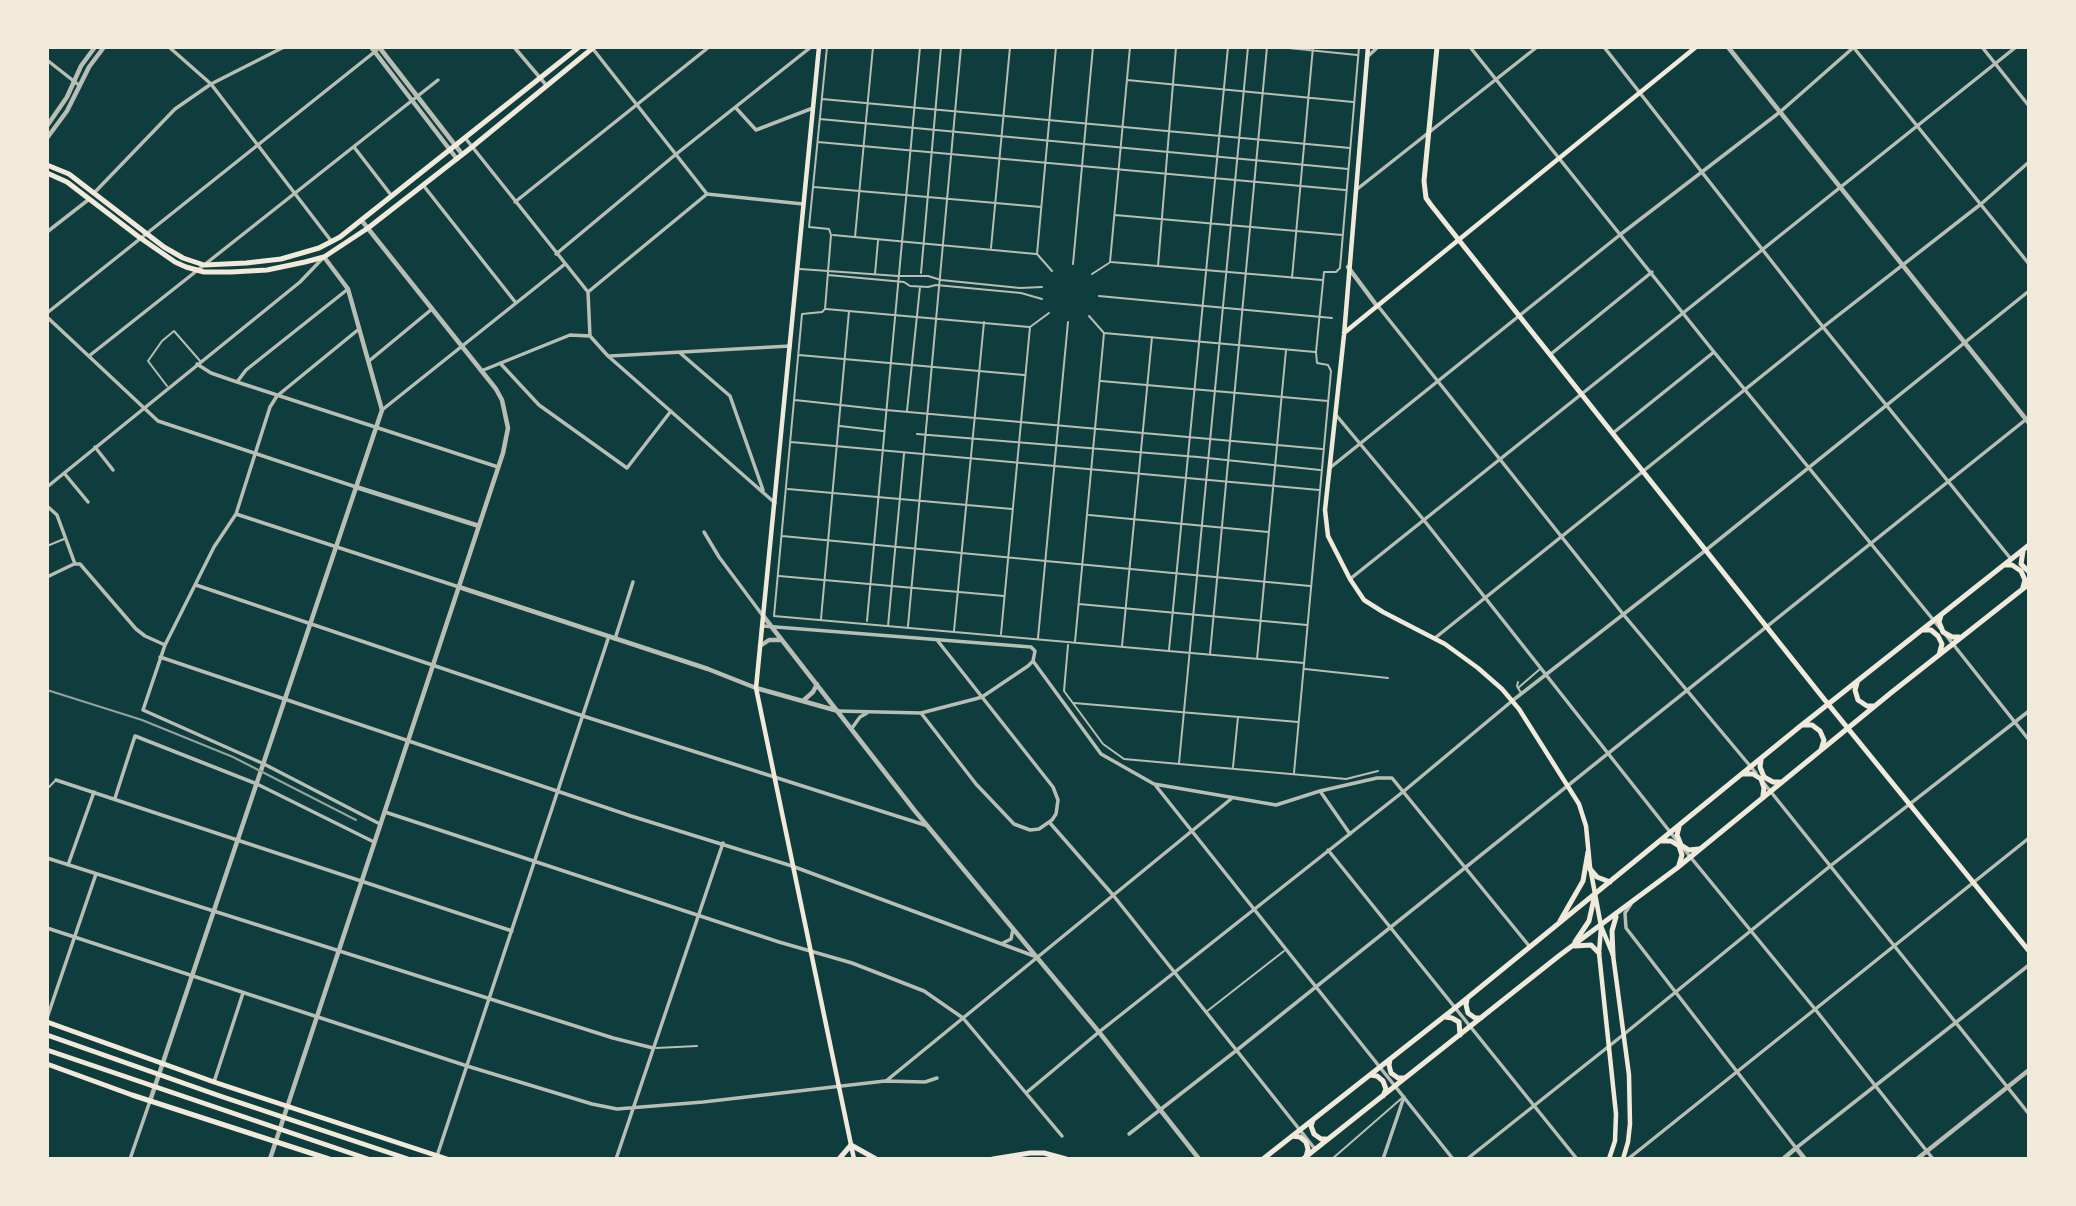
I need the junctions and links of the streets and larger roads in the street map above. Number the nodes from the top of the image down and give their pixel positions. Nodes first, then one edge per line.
1 (104, 47) edge
2 (169, 47) edge
3 (284, 47) edge
4 (514, 47) edge
5 (579, 47) edge
6 (709, 47) edge
7 (811, 47) edge
8 (818, 47) edge
9 (1368, 47) edge
10 (1378, 47) edge
11 (1437, 47) edge
12 (1471, 47) edge
13 (1537, 47) edge
14 (1604, 47) edge
15 (1696, 47) edge
16 (1728, 47) edge
17 (1854, 47) edge
18 (1982, 47) edge
19 (2016, 47) edge
20 (94, 48) edge
21 (377, 48) edge
22 (593, 48) edge
23 (98, 54) junction
24 (1367, 57) junction
25 (47, 60) edge
26 (1995, 63) junction
27 (539, 78) junction
28 (1497, 79) junction
29 (438, 80) dead end
30 (211, 83) junction
31 (77, 84) junction
32 (547, 86) junction
33 (1641, 94) junction
34 (418, 97) junction
35 (412, 101) junction
36 (638, 106) junction
37 (2029, 106) edge
38 (736, 107) junction
39 (813, 108) junction
40 (1780, 112) junction
41 (52, 120) junction
42 (58, 124) junction
43 (47, 126) edge
44 (1917, 126) junction
45 (1430, 132) junction
46 (47, 138) edge
47 (466, 139) junction
48 (258, 143) junction
49 (354, 147) junction
50 (472, 147) junction
51 (453, 148) junction
52 (675, 155) junction
53 (460, 157) junction
54 (1560, 158) junction
55 (2029, 162) edge
56 (47, 163) edge
57 (1702, 172) junction
58 (47, 173) edge
59 (423, 184) junction
60 (1839, 188) junction
61 (1354, 191) junction
62 (94, 193) junction
63 (297, 193) junction
64 (707, 194) junction
65 (393, 196) junction
66 (88, 200) junction
67 (515, 202) junction
68 (803, 204) junction
69 (1981, 204) junction
70 (362, 221) junction
71 (368, 228) junction
72 (47, 232) edge
73 (145, 233) junction
74 (1621, 234) junction
75 (139, 237) junction
76 (1459, 241) junction
77 (332, 242) junction
78 (1763, 249) junction
79 (556, 254) junction
80 (324, 257) junction
81 (565, 264) junction
82 (2029, 264) edge
83 (204, 265) junction
84 (1902, 266) junction
85 (1348, 267) junction
86 (197, 271) junction
87 (1653, 272) junction
88 (348, 289) junction
89 (2029, 290) edge
90 (588, 292) junction
91 (516, 303) junction
92 (1377, 306) junction
93 (433, 308) junction
94 (1684, 312) junction
95 (47, 315) edge
96 (1520, 316) junction
97 (1345, 319) junction
98 (1360, 320) junction
99 (1822, 327) junction
100 (359, 329) junction
101 (1344, 333) junction
102 (590, 336) junction
103 (1964, 342) junction
104 (460, 346) junction
105 (790, 346) junction
106 (679, 352) junction
107 (1714, 352) junction
108 (1551, 354) junction
109 (89, 356) junction
110 (608, 356) junction
111 (369, 361) junction
112 (199, 363) junction
113 (500, 363) junction
114 (481, 371) junction
115 (1437, 381) junction
116 (237, 382) junction
117 (1745, 390) junction
118 (1582, 393) junction
119 (277, 396) junction
120 (1887, 404) junction
121 (143, 408) junction
122 (382, 410) junction
123 (671, 411) junction
124 (1336, 415) junction
125 (2028, 420) edge
126 (376, 427) junction
127 (1613, 433) junction
128 (1360, 444) junction
129 (95, 447) junction
130 (254, 453) junction
131 (1499, 459) junction
132 (1807, 466) junction
133 (498, 467) junction
134 (1331, 467) junction
135 (113, 470) dead end
136 (1644, 471) junction
137 (64, 473) junction
138 (1948, 480) junction
139 (47, 486) edge
140 (356, 487) junction
141 (764, 492) junction
142 (88, 502) dead end
143 (775, 503) junction
144 (47, 506) edge
145 (236, 514) junction
146 (1423, 519) junction
147 (479, 526) junction
148 (704, 532) dead end
149 (1562, 538) junction
150 (1870, 542) junction
151 (336, 547) junction
152 (2027, 547) edge
153 (1706, 550) junction
154 (2011, 559) junction
155 (75, 564) junction
156 (2002, 566) junction
157 (2021, 570) junction
158 (2029, 572) edge
159 (47, 577) edge
160 (1350, 579) junction
161 (633, 582) dead end
162 (2029, 582) edge
163 (196, 585) junction
164 (458, 587) junction
165 (2021, 590) junction
166 (1485, 597) junction
167 (1942, 612) junction
168 (1623, 614) junction
169 (764, 617) junction
170 (1934, 620) junction
171 (310, 623) junction
172 (763, 626) junction
173 (772, 626) junction
174 (1767, 626) junction
175 (1943, 632) junction
176 (1916, 633) junction
177 (609, 636) junction
178 (1962, 636) junction
179 (1435, 638) junction
180 (615, 639) junction
181 (783, 640) junction
182 (937, 640) junction
183 (1953, 643) junction
184 (165, 645) junction
185 (760, 646) junction
186 (160, 657) junction
187 (1937, 657) junction
188 (1033, 660) junction
189 (433, 664) junction
190 (1546, 675) junction
191 (1858, 681) junction
192 (817, 683) junction
193 (756, 688) junction
194 (1687, 691) junction
195 (982, 697) junction
196 (285, 700) junction
197 (804, 700) junction
198 (1512, 701) junction
199 (1828, 704) junction
200 (1877, 705) junction
201 (838, 711) junction
202 (2029, 711) edge
203 (869, 713) junction
204 (921, 713) junction
205 (583, 716) junction
206 (2014, 722) junction
207 (852, 728) junction
208 (1798, 728) junction
209 (1848, 728) junction
210 (2029, 740) edge
211 (408, 741) junction
212 (1819, 752) junction
213 (1608, 753) junction
214 (1763, 757) junction
215 (264, 764) junction
216 (1751, 767) junction
217 (1739, 776) junction
218 (773, 778) junction
219 (1761, 779) junction
220 (57, 780) road end
221 (1783, 781) junction
222 (257, 784) junction
223 (1154, 784) junction
224 (1568, 785) junction
225 (558, 791) junction
226 (1321, 791) junction
227 (1404, 791) junction
228 (1770, 791) junction
229 (94, 792) junction
230 (115, 798) junction
231 (1231, 799) junction
232 (1759, 801) junction
233 (1909, 804) junction
234 (915, 811) junction
235 (385, 812) junction
236 (903, 818) junction
237 (1050, 823) junction
238 (380, 824) junction
239 (1680, 825) junction
240 (928, 826) junction
241 (1192, 832) junction
242 (1670, 832) junction
243 (1350, 834) junction
244 (2029, 838) edge
245 (238, 840) junction
246 (374, 842) junction
247 (723, 844) junction
248 (1656, 844) junction
249 (1681, 845) junction
250 (1700, 849) junction
251 (1328, 850) junction
252 (1588, 852) junction
253 (1690, 856) junction
254 (47, 858) edge
255 (535, 861) junction
256 (68, 865) junction
257 (792, 866) junction
258 (1465, 867) junction
259 (1829, 867) junction
260 (1677, 868) junction
261 (1590, 869) junction
262 (96, 874) junction
263 (1610, 882) junction
264 (361, 883) junction
265 (1972, 883) junction
266 (1595, 894) junction
267 (1112, 895) junction
268 (1632, 902) junction
269 (1253, 909) junction
270 (213, 912) junction
271 (699, 915) junction
272 (1558, 924) junction
273 (1601, 926) junction
274 (1390, 928) junction
275 (47, 929) edge
276 (1013, 929) junction
277 (512, 931) junction
278 (1752, 931) junction
279 (74, 937) junction
280 (1003, 943) junction
281 (1894, 946) junction
282 (1530, 947) junction
283 (1572, 947) junction
284 (810, 950) junction
285 (338, 951) junction
286 (2029, 951) edge
287 (1599, 953) junction
288 (1613, 955) junction
289 (1036, 957) junction
290 (2029, 965) edge
291 (1175, 972) junction
292 (192, 976) junction
293 (1314, 987) junction
294 (243, 993) junction
295 (1675, 993) junction
296 (1469, 996) junction
297 (489, 998) junction
298 (1455, 1008) junction
299 (1815, 1009) junction
300 (317, 1018) junction
301 (963, 1018) junction
302 (1484, 1018) junction
303 (1440, 1019) junction
304 (47, 1020) edge
305 (1954, 1023) junction
306 (1471, 1027) junction
307 (1099, 1032) junction
308 (47, 1035) edge
309 (1623, 1035) junction
310 (1458, 1038) junction
311 (1609, 1047) junction
312 (653, 1048) junction
313 (47, 1050) edge
314 (1237, 1050) junction
315 (1392, 1057) junction
316 (47, 1063) edge
317 (163, 1064) junction
318 (1377, 1064) junction
319 (467, 1066) junction
320 (2029, 1070) edge
321 (147, 1071) junction
322 (1736, 1072) junction
323 (159, 1075) junction
324 (1365, 1077) junction
325 (937, 1078) dead end
326 (1407, 1078) junction
327 (885, 1081) junction
328 (144, 1083) junction
329 (214, 1083) junction
330 (838, 1085) junction
331 (1876, 1085) junction
332 (1395, 1086) junction
333 (155, 1087) junction
334 (2007, 1087) junction
335 (1026, 1093) junction
336 (1383, 1096) junction
337 (1404, 1097) junction
338 (150, 1101) junction
339 (287, 1106) junction
340 (1534, 1107) junction
341 (632, 1109) junction
342 (1160, 1110) junction
343 (2029, 1114) edge
344 (284, 1117) junction
345 (1314, 1118) junction
346 (1300, 1129) junction
347 (280, 1130) junction
348 (1129, 1133) dead end
349 (1616, 1133) junction
350 (1062, 1136) dead end
351 (1288, 1138) junction
352 (1329, 1139) junction
353 (276, 1141) junction
354 (851, 1145) junction
355 (1796, 1148) junction
356 (1315, 1149) junction
357 (1626, 1149) junction
358 (1638, 1150) junction
359 (1927, 1151) junction
360 (437, 1156) junction
361 (132, 1158) edge
362 (1305, 1158) edge
363 (270, 1159) edge
364 (329, 1159) edge
365 (368, 1159) edge
366 (408, 1159) edge
367 (447, 1159) edge
368 (616, 1159) edge
369 (839, 1159) edge
370 (854, 1159) edge
371 (876, 1159) edge
372 (993, 1159) edge
373 (1066, 1159) edge
374 (1199, 1159) edge
375 (1263, 1159) edge
376 (1383, 1159) edge
377 (1453, 1159) edge
378 (1467, 1159) edge
379 (1577, 1159) edge
380 (1609, 1159) edge
381 (1625, 1159) edge
382 (1783, 1159) edge
383 (1805, 1159) edge
384 (1917, 1159) edge
385 (1933, 1159) edge

1 - 23 street
2 - 30 street
3 - 30 street
4 - 27 street
5 - 27 main road
6 - 36 street
7 - 38 street
8 - 39 main road
9 - 24 main road
10 - 24 street
11 - 45 main road
12 - 28 street
13 - 28 street
14 - 33 street
15 - 33 main road
16 - 40 street
17 - 40 street
17 - 44 street
18 - 26 street
19 - 26 street
20 - 23 street
20 - 31 street
21 - 34 street
21 - 35 street
21 - 48 street
22 - 32 main road
22 - 36 street
23 - 31 street
24 - 61 main road
25 - 31 street
26 - 37 street
26 - 44 street
27 - 32 street
27 - 47 main road
28 - 45 street
28 - 54 street
29 - 34 street
30 - 48 street
30 - 62 street
31 - 41 street
31 - 42 street
32 - 50 main road
33 - 54 main road
33 - 57 street
34 - 35 street
34 - 51 street
35 - 49 street
35 - 51 street
36 - 52 street
36 - 67 street
38 - 39 street
38 - 52 street
39 - 68 main road
40 - 57 street
40 - 60 street
41 - 42 street
41 - 43 street
42 - 46 street
44 - 60 street
44 - 69 street
45 - 61 street
45 - 76 main road
47 - 50 street
47 - 51 main road
48 - 63 street
48 - 73 street
49 - 63 street
49 - 65 street
50 - 53 main road
50 - 67 street
51 - 53 street
51 - 65 main road
52 - 64 street
52 - 79 street
53 - 59 main road
54 - 74 street
54 - 76 main road
55 - 69 street
56 - 62 main road
57 - 74 street
57 - 78 street
58 - 66 main road
59 - 71 main road
59 - 91 street
60 - 78 street
60 - 84 street
61 - 85 main road
62 - 73 main road
63 - 77 street
63 - 83 street
64 - 68 street
64 - 90 street
65 - 70 main road
66 - 72 street
66 - 75 main road
67 - 79 street
68 - 105 main road
69 - 82 street
69 - 84 street
70 - 71 street
70 - 77 main road
71 - 80 main road
71 - 93 street
73 - 75 street
73 - 83 main road
74 - 87 street
74 - 96 street
75 - 86 main road
75 - 95 street
76 - 92 main road
76 - 96 main road
77 - 80 main road
77 - 83 main road
78 - 94 street
78 - 99 street
79 - 81 street
80 - 86 main road
80 - 88 street
80 - 112 street
81 - 90 street
81 - 91 street
83 - 86 street
84 - 99 street
84 - 103 street
85 - 92 street
85 - 97 main road
86 - 109 street
87 - 94 street
87 - 108 street
88 - 100 street
88 - 116 street
89 - 103 street
90 - 102 street
91 - 104 street
92 - 98 main road
92 - 115 street
93 - 104 street
93 - 111 street
94 - 107 street
94 - 118 street
95 - 109 street
96 - 108 main road
96 - 115 street
97 - 98 main road
97 - 101 main road
98 - 101 main road
99 - 117 street
99 - 120 street
100 - 111 street
100 - 119 street
101 - 124 main road
102 - 110 street
102 - 113 street
103 - 120 street
103 - 125 street
104 - 114 street
104 - 122 street
105 - 106 street
105 - 143 main road
106 - 110 street
106 - 141 street
107 - 117 street
107 - 127 street
108 - 118 main road
109 - 121 street
110 - 123 street
111 - 122 street
112 - 116 street
112 - 121 street
113 - 114 street
113 - 123 street
114 - 133 street
115 - 128 street
115 - 131 street
116 - 119 street
117 - 132 street
117 - 136 street
118 - 127 main road
118 - 131 street
119 - 126 street
119 - 130 street
120 - 132 street
120 - 138 street
121 - 129 street
121 - 130 street
122 - 126 street
123 - 141 street
124 - 128 street
124 - 134 main road
125 - 138 street
126 - 133 street
126 - 140 street
127 - 136 main road
128 - 134 street
128 - 146 street
129 - 135 street
129 - 137 street
130 - 140 street
130 - 145 street
131 - 146 street
131 - 149 street
132 - 150 street
132 - 153 street
133 - 147 street
134 - 160 main road
136 - 149 street
136 - 153 main road
137 - 139 street
137 - 142 street
138 - 150 street
138 - 154 street
140 - 147 street
140 - 151 street
141 - 143 street
143 - 169 main road
144 - 155 street
145 - 151 street
145 - 163 street
146 - 160 street
146 - 166 street
147 - 164 street
148 - 169 street
149 - 166 street
149 - 168 street
150 - 170 street
150 - 174 street
151 - 164 street
151 - 171 street
152 - 154 main road
152 - 158 main road
153 - 168 street
153 - 174 main road
154 - 156 main road
154 - 157 street
155 - 159 street
155 - 184 street
156 - 157 main road
156 - 167 main road
157 - 162 street
157 - 165 main road
160 - 179 main road
161 - 180 street
162 - 165 main road
163 - 171 street
163 - 184 street
164 - 177 street
164 - 189 street
165 - 178 main road
166 - 179 street
166 - 190 street
167 - 170 main road
167 - 175 main road
168 - 190 street
168 - 194 street
169 - 172 main road
169 - 173 street
170 - 175 street
170 - 176 main road
171 - 189 street
171 - 196 street
172 - 173 street
172 - 185 main road
173 - 181 street
173 - 182 street
174 - 194 street
174 - 199 main road
175 - 178 main road
175 - 183 street
176 - 187 main road
176 - 191 main road
177 - 180 street
177 - 205 street
178 - 183 main road
179 - 198 main road
180 - 193 street
181 - 185 street
181 - 192 street
182 - 188 street
182 - 195 street
183 - 187 main road
183 - 206 street
184 - 186 street
185 - 193 main road
186 - 196 street
186 - 215 street
187 - 200 main road
188 - 195 street
188 - 223 street
189 - 205 street
189 - 211 street
190 - 198 street
190 - 213 street
191 - 199 main road
191 - 200 main road
192 - 197 street
192 - 201 street
193 - 197 street
193 - 218 main road
194 - 213 street
194 - 216 street
195 - 204 street
195 - 237 street
196 - 211 street
196 - 215 street
197 - 201 street
198 - 224 main road
198 - 227 street
199 - 208 main road
199 - 209 main road
200 - 209 main road
201 - 203 street
201 - 207 street
202 - 206 street
203 - 204 street
203 - 207 street
204 - 237 street
205 - 218 street
205 - 225 street
206 - 210 street
206 - 233 street
207 - 234 street
208 - 212 main road
208 - 214 main road
209 - 212 main road
209 - 233 main road
211 - 225 street
211 - 235 street
212 - 221 main road
213 - 224 street
213 - 242 street
214 - 216 main road
214 - 221 main road
215 - 222 street
215 - 238 street
216 - 217 main road
216 - 219 street
217 - 219 main road
217 - 239 main road
218 - 236 street
218 - 257 main road
219 - 228 street
219 - 232 main road
220 - 229 street
221 - 228 main road
222 - 230 street
222 - 245 street
222 - 246 street
223 - 231 street
223 - 241 street
224 - 252 main road
224 - 258 street
225 - 247 street
225 - 255 street
226 - 227 street
226 - 231 street
226 - 243 street
227 - 243 street
227 - 258 street
228 - 232 main road
228 - 259 street
229 - 230 street
229 - 256 street
230 - 245 street
231 - 241 street
232 - 250 main road
233 - 259 street
233 - 265 main road
234 - 236 street
234 - 240 street
235 - 238 street
235 - 255 street
236 - 240 street
237 - 267 street
238 - 246 street
239 - 242 main road
239 - 249 main road
240 - 276 street
241 - 267 street
241 - 269 street
242 - 248 main road
242 - 249 street
243 - 251 street
244 - 265 street
245 - 264 street
245 - 270 street
246 - 264 street
247 - 257 street
247 - 271 street
248 - 260 main road
248 - 263 main road
249 - 250 main road
249 - 253 street
250 - 253 main road
251 - 269 street
251 - 274 street
252 - 261 main road
252 - 272 main road
253 - 260 main road
253 - 278 street
254 - 256 street
255 - 271 street
255 - 277 street
256 - 262 street
257 - 280 street
257 - 284 main road
258 - 274 street
258 - 282 street
259 - 278 street
259 - 281 street
260 - 268 main road
261 - 263 main road
261 - 266 main road
262 - 270 street
262 - 279 street
263 - 266 main road
264 - 277 street
264 - 285 street
265 - 281 street
265 - 286 main road
266 - 272 main road
266 - 273 main road
266 - 283 main road
267 - 289 street
267 - 291 street
268 - 273 main road
268 - 288 main road
268 - 295 street
269 - 291 street
269 - 293 street
270 - 285 street
270 - 292 street
271 - 284 street
271 - 312 street
272 - 282 main road
273 - 283 main road
273 - 287 main road
273 - 288 main road
274 - 293 street
274 - 298 street
275 - 279 street
276 - 280 street
276 - 289 street
277 - 297 street
278 - 295 street
278 - 299 street
279 - 292 street
279 - 304 street
280 - 289 street
281 - 299 street
281 - 305 street
282 - 296 main road
283 - 287 main road
283 - 302 main road
284 - 301 street
284 - 330 main road
285 - 297 street
285 - 300 street
287 - 311 main road
288 - 309 main road
289 - 301 street
289 - 307 street
290 - 305 street
291 - 307 street
291 - 314 street
292 - 294 street
292 - 317 street
293 - 314 street
293 - 318 street
294 - 300 street
294 - 329 street
295 - 309 street
295 - 322 street
296 - 298 main road
296 - 302 main road
297 - 312 street
297 - 319 street
298 - 303 main road
298 - 306 street
299 - 322 street
299 - 331 street
300 - 319 street
300 - 339 street
301 - 327 street
301 - 335 street
302 - 306 main road
303 - 310 main road
303 - 315 main road
304 - 317 main road
305 - 331 street
305 - 334 street
306 - 310 main road
306 - 340 street
307 - 335 street
307 - 342 street
308 - 321 main road
309 - 311 street
309 - 357 main road
310 - 326 main road
311 - 340 street
311 - 349 main road
312 - 341 street
313 - 328 main road
314 - 342 street
314 - 346 street
315 - 318 main road
315 - 326 main road
316 - 338 main road
317 - 323 street
317 - 329 main road
318 - 324 main road
318 - 332 street
319 - 341 street
319 - 360 street
320 - 334 street
321 - 323 main road
321 - 328 main road
322 - 355 street
322 - 358 street
323 - 333 street
323 - 344 main road
324 - 336 main road
324 - 345 main road
325 - 327 street
326 - 332 main road
327 - 330 street
328 - 333 main road
329 - 339 main road
330 - 341 street
330 - 354 main road
331 - 355 street
331 - 359 street
332 - 336 main road
332 - 337 street
333 - 338 street
333 - 347 main road
334 - 343 street
334 - 359 street
335 - 350 street
336 - 352 main road
337 - 376 street
337 - 377 street
338 - 353 main road
338 - 361 street
339 - 344 street
339 - 360 main road
340 - 378 street
340 - 379 street
341 - 368 street
342 - 348 street
342 - 374 street
344 - 347 street
344 - 366 main road
345 - 346 main road
345 - 352 main road
346 - 351 main road
346 - 356 street
347 - 353 street
347 - 365 main road
349 - 357 main road
349 - 380 main road
351 - 362 main road
351 - 375 main road
352 - 356 main road
353 - 363 street
353 - 364 main road
354 - 369 main road
354 - 370 main road
354 - 371 main road
355 - 382 street
355 - 383 street
356 - 362 main road
357 - 358 street
357 - 381 main road
358 - 381 street
359 - 384 street
359 - 385 street
360 - 367 main road
372 - 373 main road

